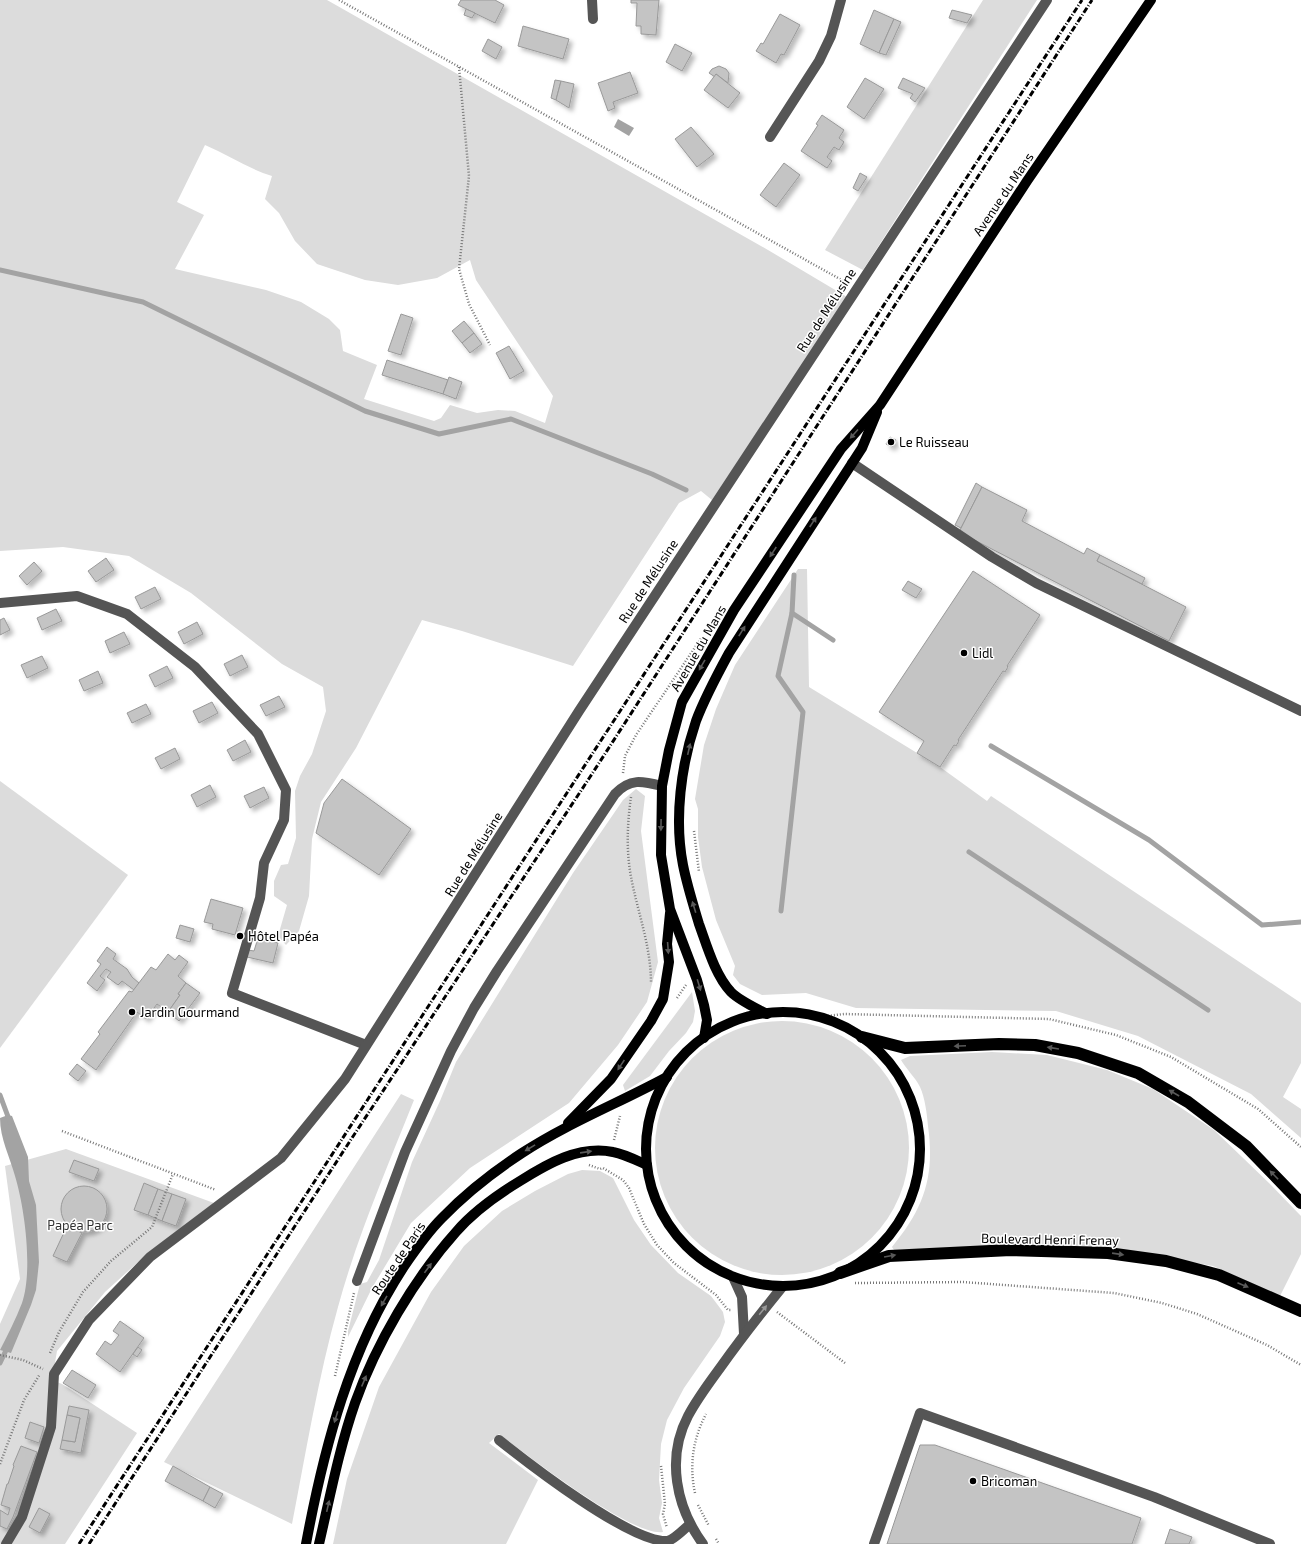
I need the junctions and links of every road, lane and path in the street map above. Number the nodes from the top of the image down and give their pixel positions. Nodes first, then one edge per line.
1 (339, 0) edge
2 (592, 0) edge
3 (842, 0) edge
4 (1047, 0) edge
5 (1151, 0) edge
6 (593, 20) dead end
7 (459, 67) junction
8 (770, 137) dead end
9 (856, 288) junction
10 (490, 345) dead end
11 (880, 405) junction
12 (852, 463) junction
13 (0, 603) edge
14 (1301, 711) edge
15 (662, 786) junction
16 (694, 829) dead end
17 (701, 879) dead end
18 (670, 909) junction
19 (767, 1014) junction
20 (704, 1038) junction
21 (862, 1038) junction
22 (366, 1045) junction
23 (667, 1077) junction
24 (618, 1102) junction
25 (563, 1128) junction
26 (62, 1130) dead end
27 (612, 1152) junction
28 (646, 1165) junction
29 (603, 1168) dead end
30 (231, 1196) junction
31 (1301, 1203) edge
32 (840, 1273) junction
33 (733, 1277) junction
34 (357, 1281) dead end
35 (783, 1286) junction
36 (765, 1308) junction
37 (744, 1309) junction
38 (1301, 1311) edge
39 (744, 1334) junction
40 (0, 1355) edge
41 (845, 1363) dead end
42 (1301, 1365) edge
43 (54, 1374) junction
44 (710, 1408) dead end
45 (499, 1440) dead end
46 (690, 1524) junction
47 (711, 1530) dead end
48 (715, 1537) dead end
49 (6, 1544) edge
50 (306, 1544) edge
51 (319, 1544) edge
52 (703, 1544) edge
53 (719, 1544) edge
54 (874, 1544) edge
55 (1270, 1544) edge

1 - 7 path
2 - 6 street
3 - 8 street
4 - 9 street, Rue de Mélusine
5 - 11 main road, Avenue du Mans
7 - 9 path
7 - 10 path
9 - 22 street, Rue de Mélusine
11 - 12 main road, Avenue du Mans
11 -> 15 main road, Avenue du Mans
12 - 14 street
19 -> 12 main road, Avenue du Mans
13 - 22 street
15 -> 18 main road, Avenue du Mans
15 - 34 street
16 - 17 path
18 -> 20 main road, Avenue du Mans
18 -> 25 main road
19 - 20 main road
19 - 21 main road
20 - 23 main road
31 -> 21 highway
21 - 32 main road
22 - 30 street, Rue de Mélusine
23 - 24 main road, Route de Paris
23 - 28 main road
24 - 25 main road, Route de Paris
24 - 27 path
25 -> 50 main road, Route de Paris
26 - 30 path
27 - 28 main road
51 -> 27 main road
28 - 33 main road
29 - 37 path
30 - 43 street, Rue de Mélusine
32 - 35 main road
32 -> 38 highway, Boulevard Henri Frenay
32 - 42 path
33 - 35 main road
33 - 37 street
35 - 36 street
39 -> 36 street
36 - 41 path
37 - 39 street
39 - 46 street
40 - 43 path
43 - 49 street
44 - 47 path
45 - 46 street
46 - 52 street
48 - 53 path
54 - 55 street

